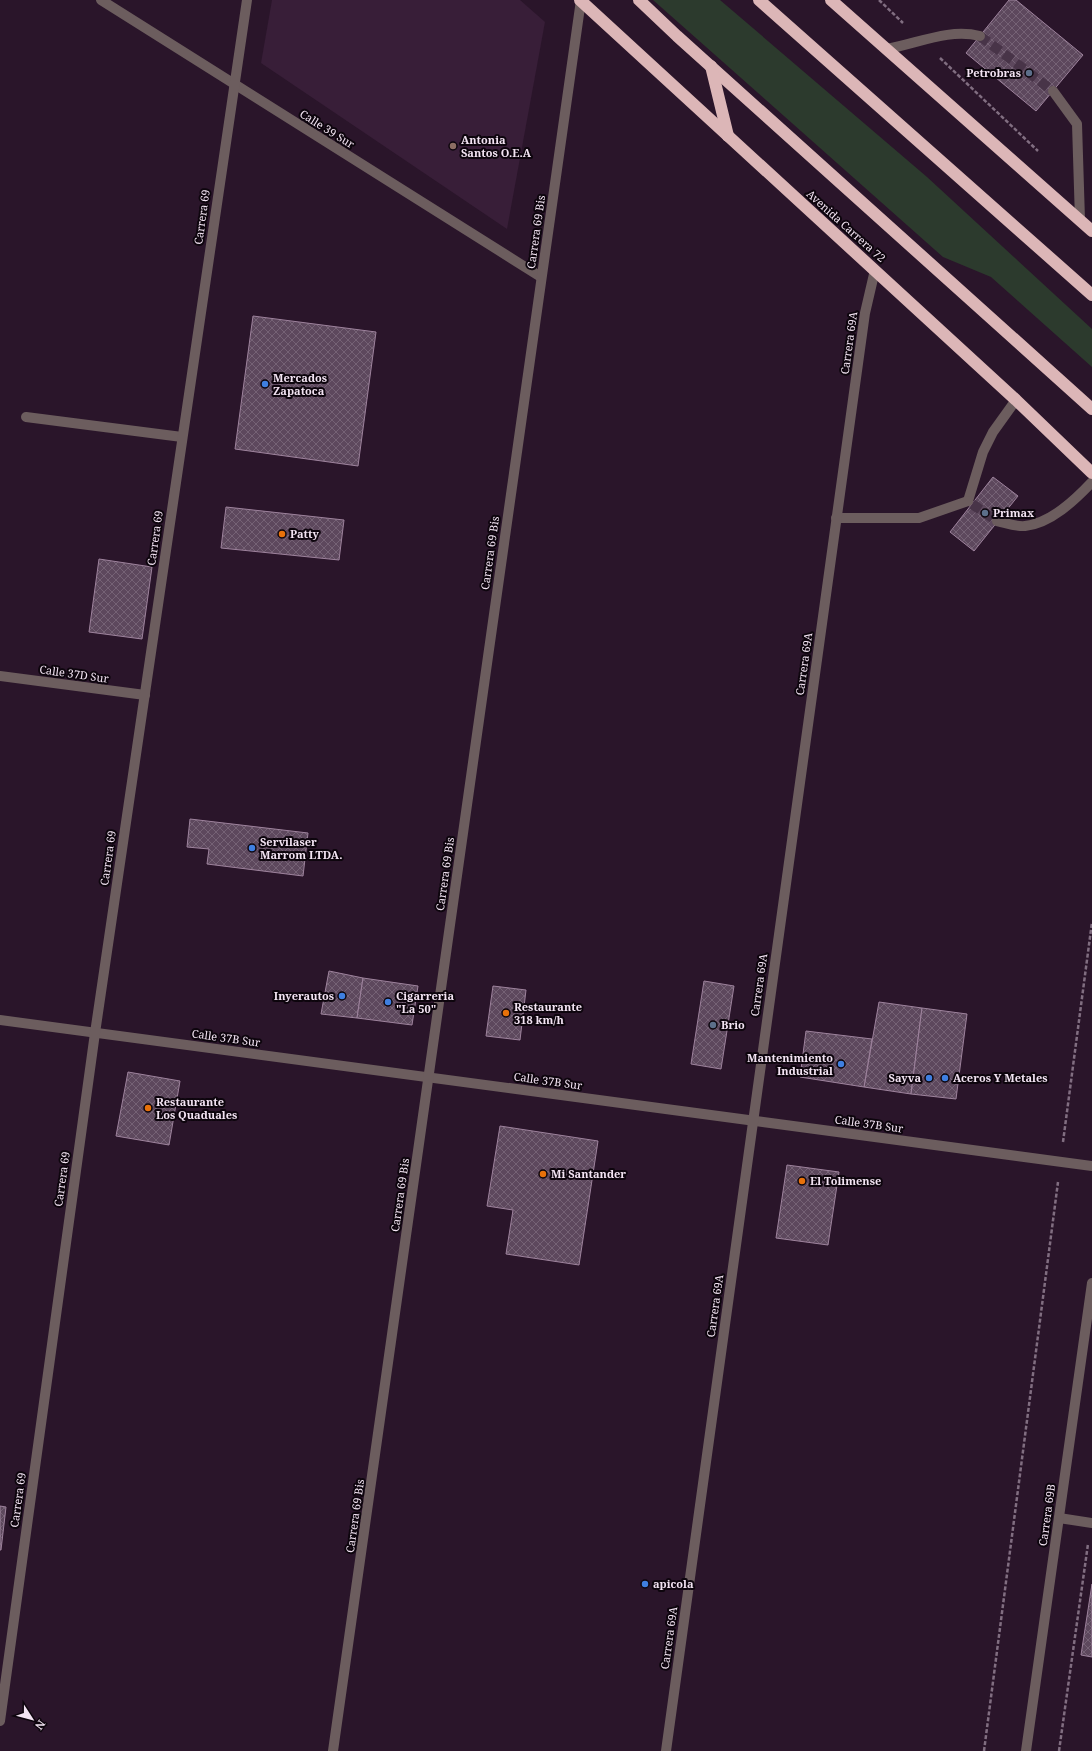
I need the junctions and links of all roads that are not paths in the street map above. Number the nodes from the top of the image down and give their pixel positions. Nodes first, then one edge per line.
1 (101, 0) edge
2 (246, 0) edge
3 (580, 0) edge
4 (639, 0) edge
5 (759, 0) edge
6 (832, 0) edge
7 (980, 36) tunnel mouth
8 (886, 49) junction
9 (711, 66) junction
10 (233, 84) junction
11 (1053, 91) tunnel mouth
12 (728, 136) junction
13 (1080, 220) junction
14 (1092, 231) edge
15 (875, 270) junction
16 (541, 277) junction
17 (1092, 295) edge
18 (1016, 400) junction
19 (1092, 409) edge
20 (26, 417) dead end
21 (182, 437) junction
22 (1092, 473) edge
23 (1092, 482) edge
24 (836, 518) junction
25 (997, 522) tunnel mouth
26 (0, 676) edge
27 (145, 695) junction
28 (0, 1020) edge
29 (94, 1033) junction
30 (428, 1078) junction
31 (753, 1121) junction
32 (1092, 1166) edge
33 (1092, 1283) edge
34 (1059, 1518) junction
35 (1092, 1523) edge
36 (0, 1721) edge
37 (334, 1751) edge
38 (666, 1751) edge
39 (1026, 1751) edge

1 - 10 street, Calle 39 Sur
2 - 10 street, Carrera 69
3 - 12 highway, Avenida Carrera 72
3 - 16 street, Carrera 69 Bis
4 - 9 highway
5 - 17 highway
6 - 8 highway
7 - 8 street
8 - 13 highway
9 - 12 highway
9 - 19 highway
10 - 16 street, Calle 39 Sur
10 - 21 street, Carrera 69
11 - 13 street
12 - 15 highway, Avenida Carrera 72
13 - 14 highway
15 - 18 highway, Avenida Carrera 72
15 - 24 street, Carrera 69A
16 - 30 street, Carrera 69 Bis
18 - 22 highway, Avenida Carrera 72
18 - 24 street
20 - 21 street
21 - 27 street, Carrera 69
23 - 25 street
24 - 31 street, Carrera 69A
26 - 27 street, Calle 37D Sur
27 - 29 street, Carrera 69
28 - 29 street, Calle 37B Sur
29 - 30 street, Calle 37B Sur
29 - 36 street, Carrera 69
30 - 31 street, Calle 37B Sur
30 - 37 street, Carrera 69 Bis
31 - 32 street, Calle 37B Sur
31 - 38 street, Carrera 69A
33 - 34 street, Carrera 69B
34 - 35 street
34 - 39 street, Carrera 69B

